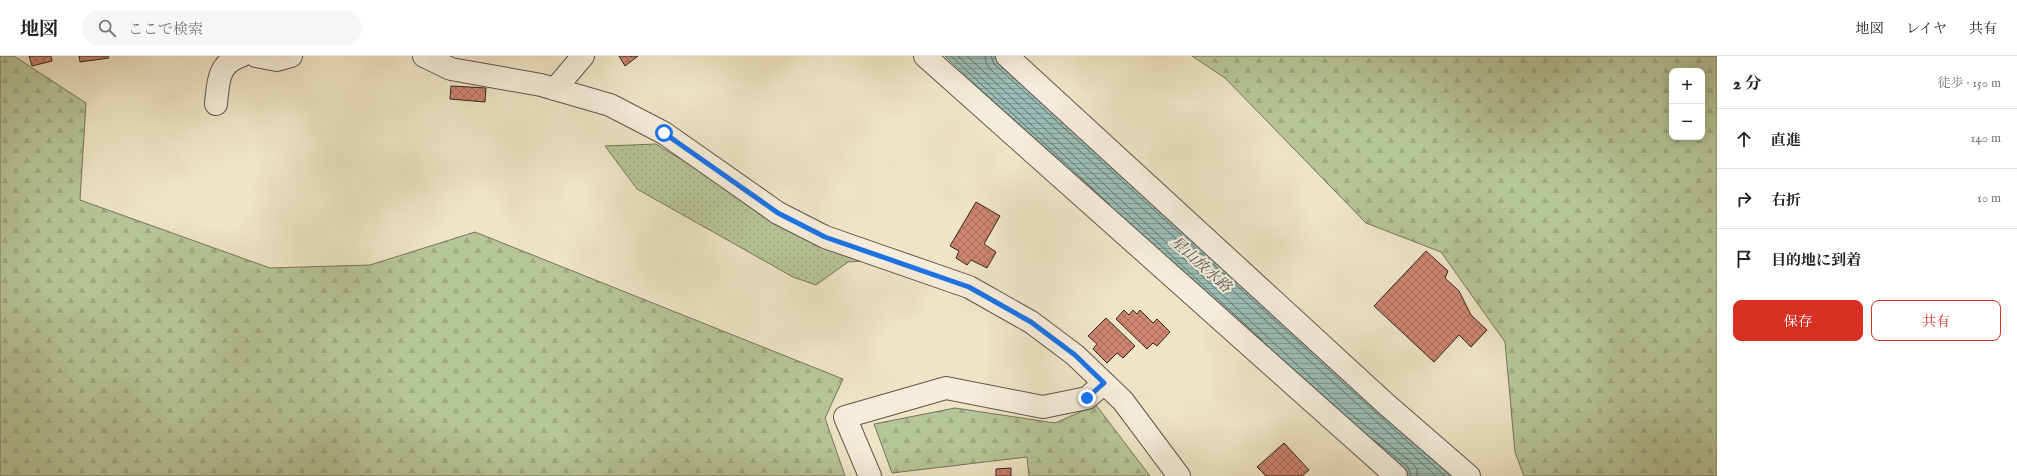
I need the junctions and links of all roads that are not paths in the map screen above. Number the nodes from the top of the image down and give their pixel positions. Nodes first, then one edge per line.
1 (241, 56) edge
2 (256, 56) edge
3 (291, 56) edge
4 (424, 56) edge
5 (584, 56) edge
6 (925, 56) edge
7 (1007, 56) edge
8 (555, 89) junction
9 (216, 104) dead end
10 (1104, 383) junction
11 (870, 476) edge
12 (1178, 476) edge
13 (1396, 476) edge
14 (1469, 476) edge

1 - 9 street
2 - 3 street
4 - 8 street
5 - 8 street
6 - 13 street
7 - 14 street
8 - 10 street
10 - 11 street
10 - 12 street

